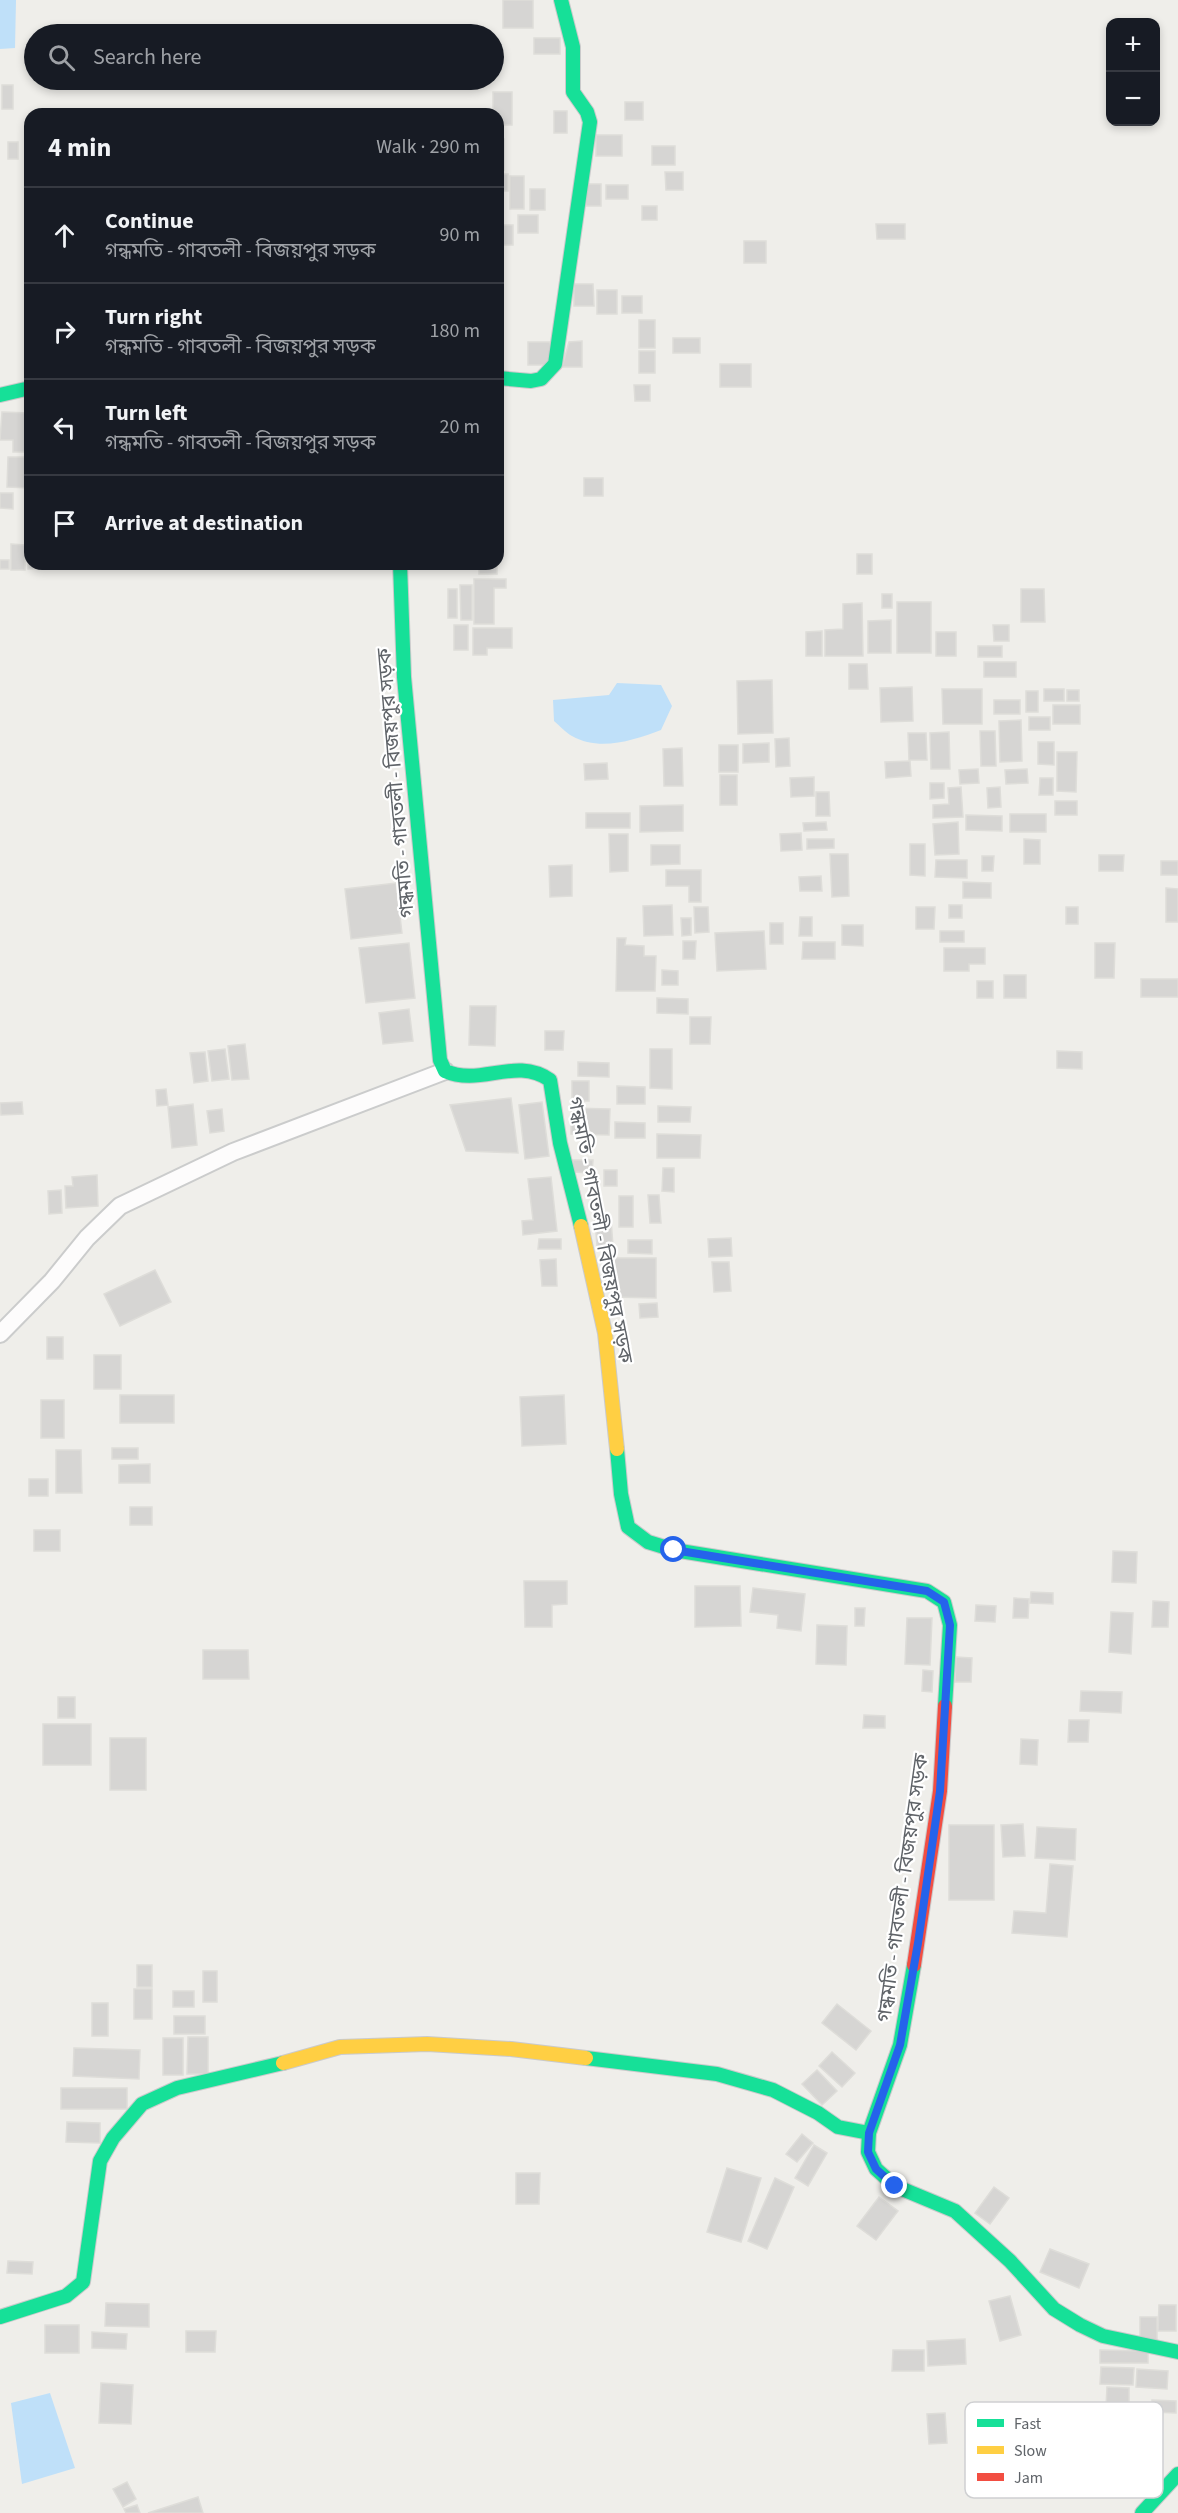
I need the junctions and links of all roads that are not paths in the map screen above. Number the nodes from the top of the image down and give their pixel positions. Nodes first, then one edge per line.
1 (561, 0) edge
2 (504, 379) edge
3 (24, 389) edge
4 (0, 395) edge
5 (400, 570) edge
6 (446, 1071) junction
7 (0, 1334) edge
8 (869, 2133) junction
9 (0, 2317) edge
10 (1178, 2352) edge
11 (1178, 2474) edge
12 (1163, 2490) edge
13 (1156, 2498) edge
14 (1142, 2513) edge

1 - 2 main road
3 - 4 main road
5 - 6 main road, গন্ধমতি - গাবতলী - বিজয়পুর সড়ক
6 - 7 street
6 - 8 main road, গন্ধমতি - গাবতলী - বিজয়পুর সড়ক
8 - 9 main road
8 - 10 main road, গন্ধমতি - গাবতলী - বিজয়পুর সড়ক
11 - 12 main road
13 - 14 main road

